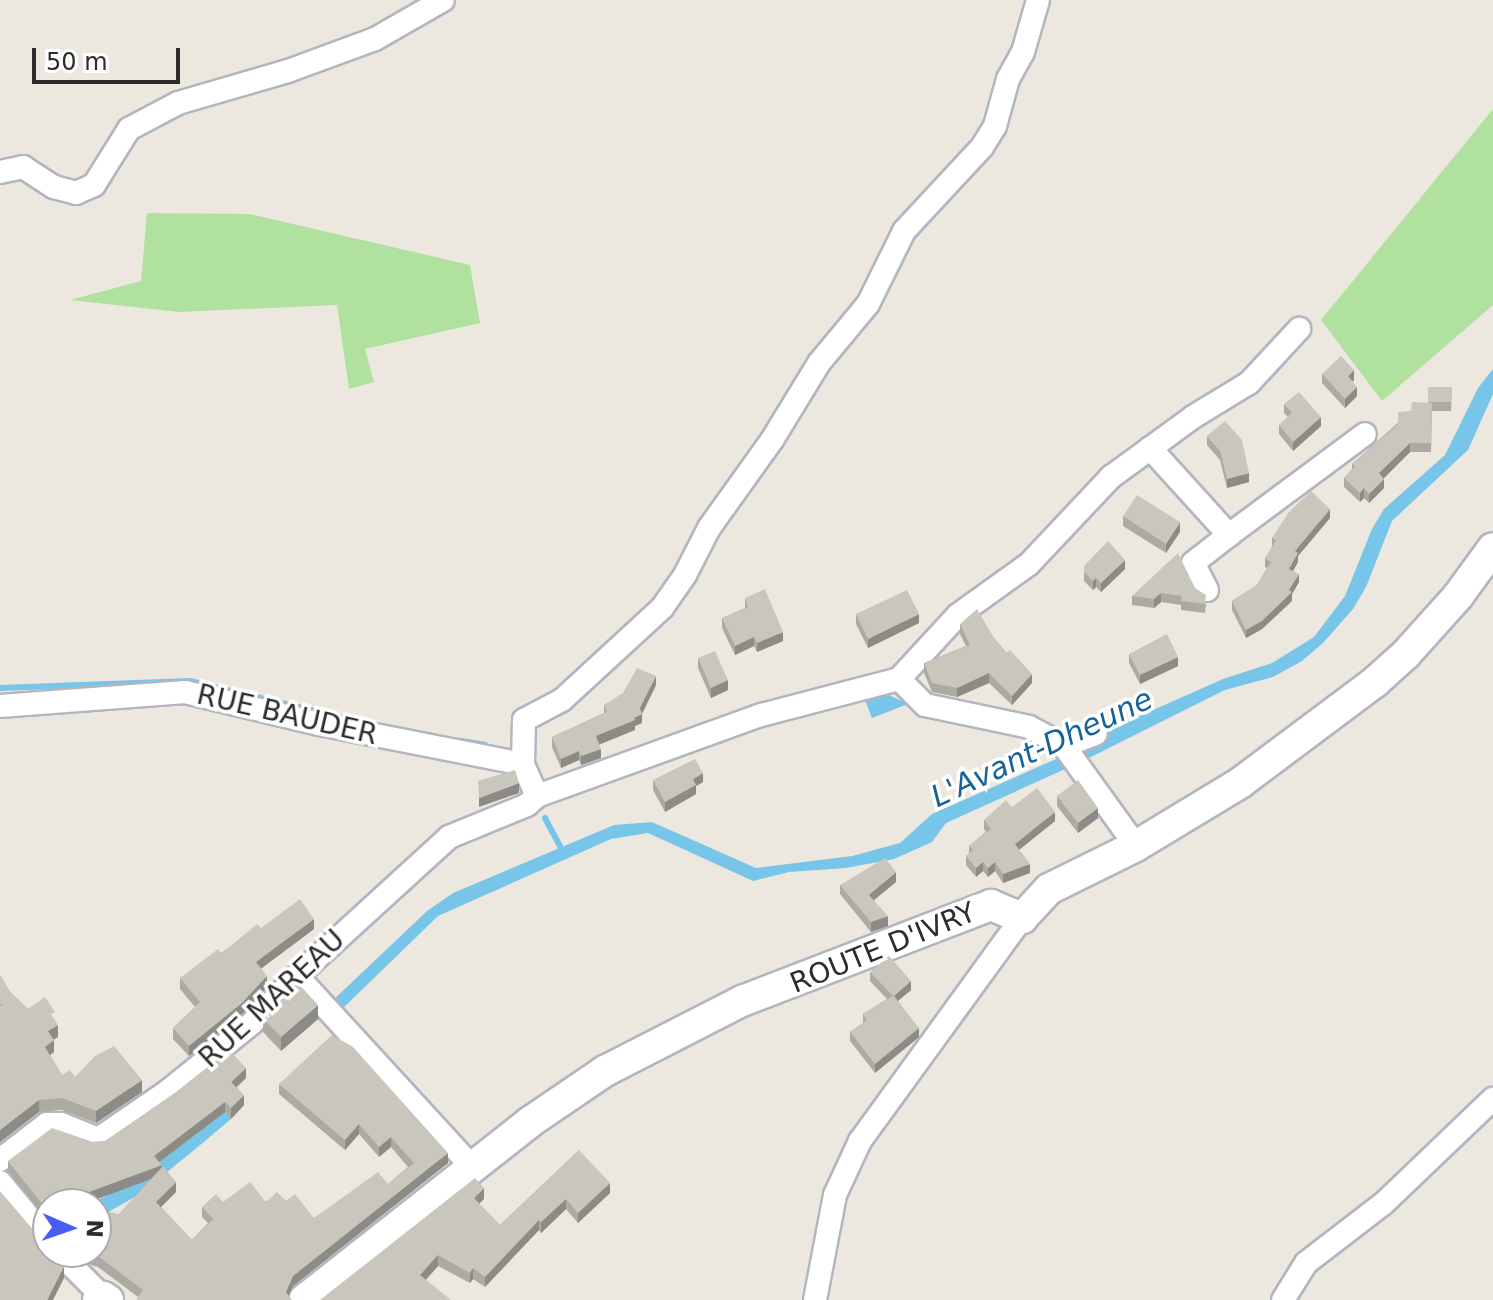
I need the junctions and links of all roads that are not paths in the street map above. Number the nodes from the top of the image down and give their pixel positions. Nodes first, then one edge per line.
1 (443, 0) edge
2 (1038, 0) edge
3 (0, 172) edge
4 (1299, 329) dead end
5 (1365, 434) dead end
6 (1150, 448) junction
7 (1229, 535) junction
8 (1493, 548) edge
9 (1207, 590) dead end
10 (899, 679) junction
11 (0, 706) edge
12 (1096, 734) dead end
13 (1071, 754) junction
14 (523, 764) junction
15 (537, 796) junction
16 (1136, 846) junction
17 (1022, 918) junction
18 (297, 976) junction
19 (1493, 1099) edge
20 (0, 1160) edge
21 (473, 1168) junction
22 (0, 1182) edge
23 (32, 1221) edge
24 (73, 1268) edge
25 (103, 1299) edge
26 (304, 1300) edge
27 (815, 1300) edge
28 (1283, 1300) edge

1 - 3 street
2 - 14 street
4 - 6 street
5 - 7 street
6 - 7 street
6 - 10 street
7 - 9 street
8 - 16 main road
10 - 13 street
10 - 15 street, RUE MAREAU
11 - 14 street, RUE BAUDER
12 - 13 street
13 - 16 street
14 - 15 street
15 - 18 street, RUE MAREAU
16 - 17 main road
17 - 21 main road, ROUTE D'IVRY
17 - 27 street
18 - 20 street, RUE MAREAU
18 - 21 street
19 - 28 street
21 - 26 main road, ROUTE D'IVRY
22 - 23 street
24 - 25 street

